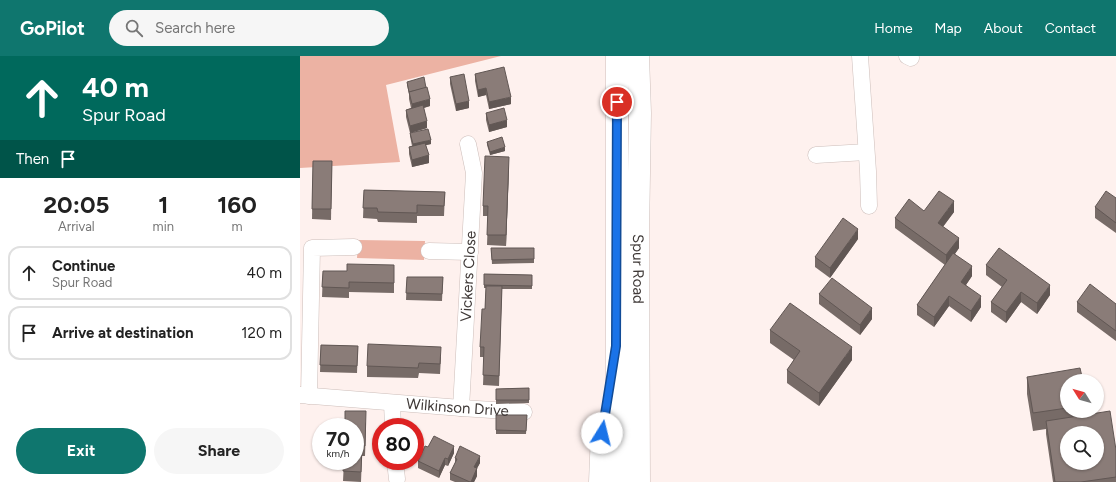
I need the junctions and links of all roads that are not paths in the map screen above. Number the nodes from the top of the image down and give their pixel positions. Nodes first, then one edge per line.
1 (617, 56) edge
2 (638, 56) edge
3 (860, 56) edge
4 (468, 144) dead end
5 (866, 152) junction
6 (816, 155) dead end
7 (869, 206) dead end
8 (354, 247) dead end
9 (429, 251) dead end
10 (470, 252) junction
11 (616, 346) junction
12 (304, 395) edge
13 (392, 402) junction
14 (461, 408) junction
15 (524, 412) dead end
16 (393, 418) edge
17 (639, 421) junction
18 (396, 470) edge
19 (397, 479) dead end
20 (600, 482) edge
21 (617, 482) edge
22 (639, 482) edge
23 (650, 482) edge

1 - 11 highway, Spur Road
2 - 17 highway, Spur Road
3 - 5 street
4 - 10 street, Vickers Close
5 - 6 street
5 - 7 street
8 - 12 street
9 - 10 street
10 - 14 street, Vickers Close
11 - 20 highway
11 - 21 highway, Spur Road
12 - 13 street, Wilkinson Drive
13 - 14 street, Wilkinson Drive
13 - 16 street, Wilkinson Drive
14 - 15 street, Wilkinson Drive
17 - 22 highway, Spur Road
17 - 23 highway
18 - 19 street

